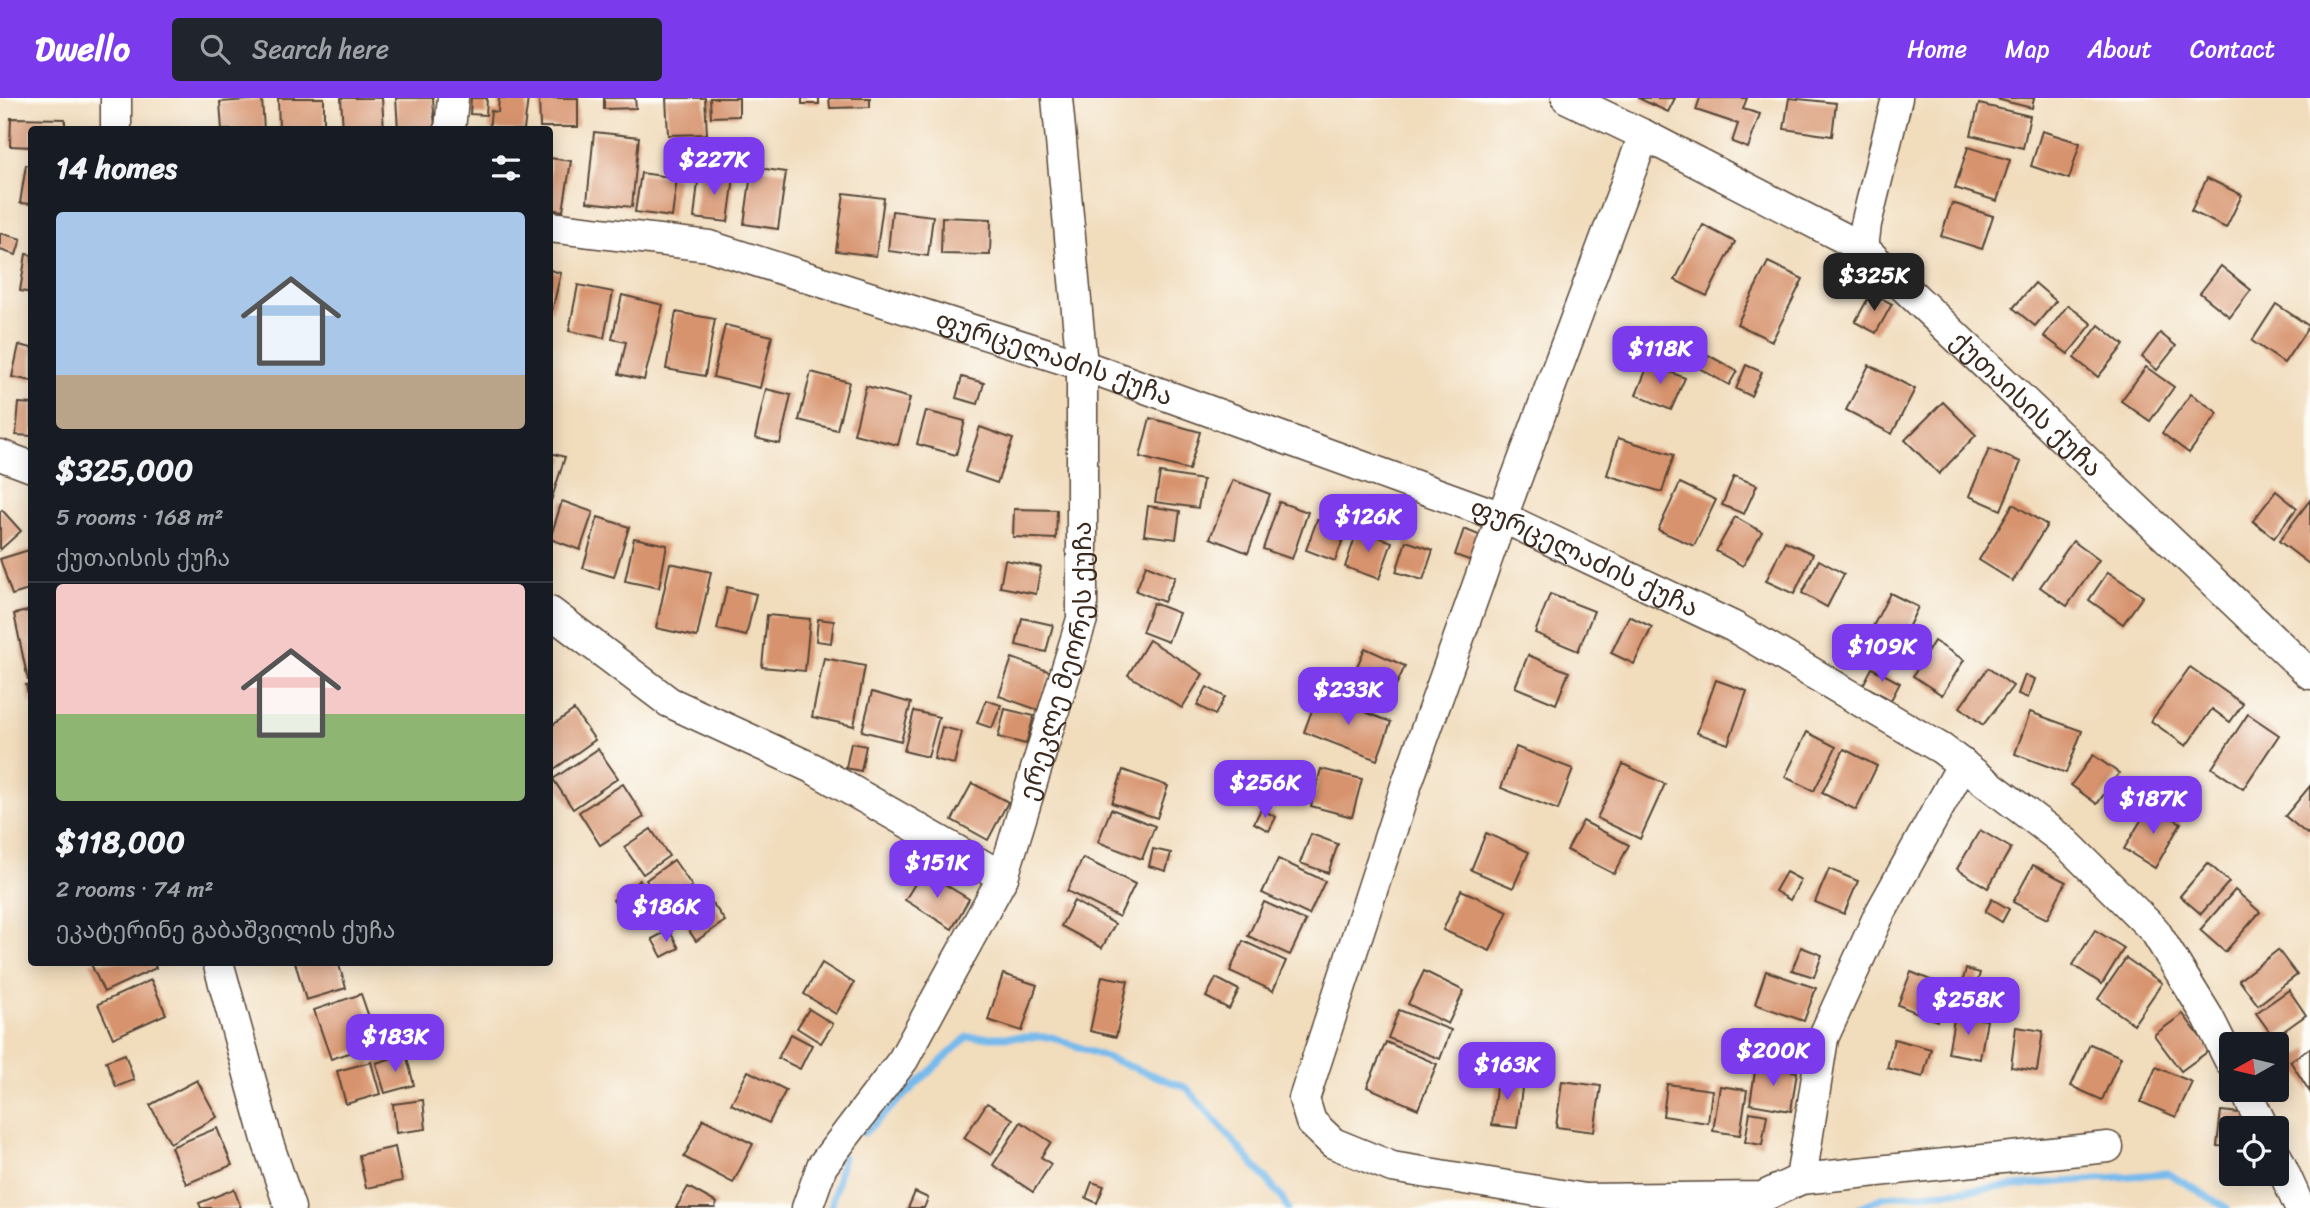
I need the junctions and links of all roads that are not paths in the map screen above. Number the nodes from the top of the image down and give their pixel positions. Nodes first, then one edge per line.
1 (116, 98) edge
2 (453, 98) edge
3 (1057, 98) edge
4 (1567, 98) edge
5 (1897, 98) edge
6 (116, 126) edge
7 (450, 126) edge
8 (1644, 135) junction
9 (553, 227) edge
10 (1863, 248) junction
11 (1082, 365) junction
12 (0, 455) edge
13 (28, 466) edge
14 (1502, 517) junction
15 (553, 614) edge
16 (2310, 674) edge
17 (1963, 764) junction
18 (1003, 877) junction
19 (219, 966) edge
20 (2219, 1039) edge
21 (2108, 1147) dead end
22 (1801, 1179) junction
23 (2289, 1184) edge
24 (290, 1208) edge
25 (807, 1208) edge
26 (2300, 1208) edge

1 - 6 street
2 - 7 street
3 - 11 street, ერეკლე მეორეს ქუჩა
4 - 8 street, ქუთაისის ქუჩა
5 - 10 street
8 - 10 street, ქუთაისის ქუჩა
8 - 14 street
9 - 11 street, ფურცელაძის ქუჩა
10 - 16 street, ქუთაისის ქუჩა
11 - 14 street, ფურცელაძის ქუჩა
11 - 18 street, ერეკლე მეორეს ქუჩა
12 - 13 street
14 - 17 street, ფურცელაძის ქუჩა
14 - 22 street
15 - 18 street
17 - 20 street, ფურცელაძის ქუჩა
17 - 22 street
18 - 25 street, ერეკლე მეორეს ქუჩა
19 - 24 street
21 - 22 street
23 - 26 street

